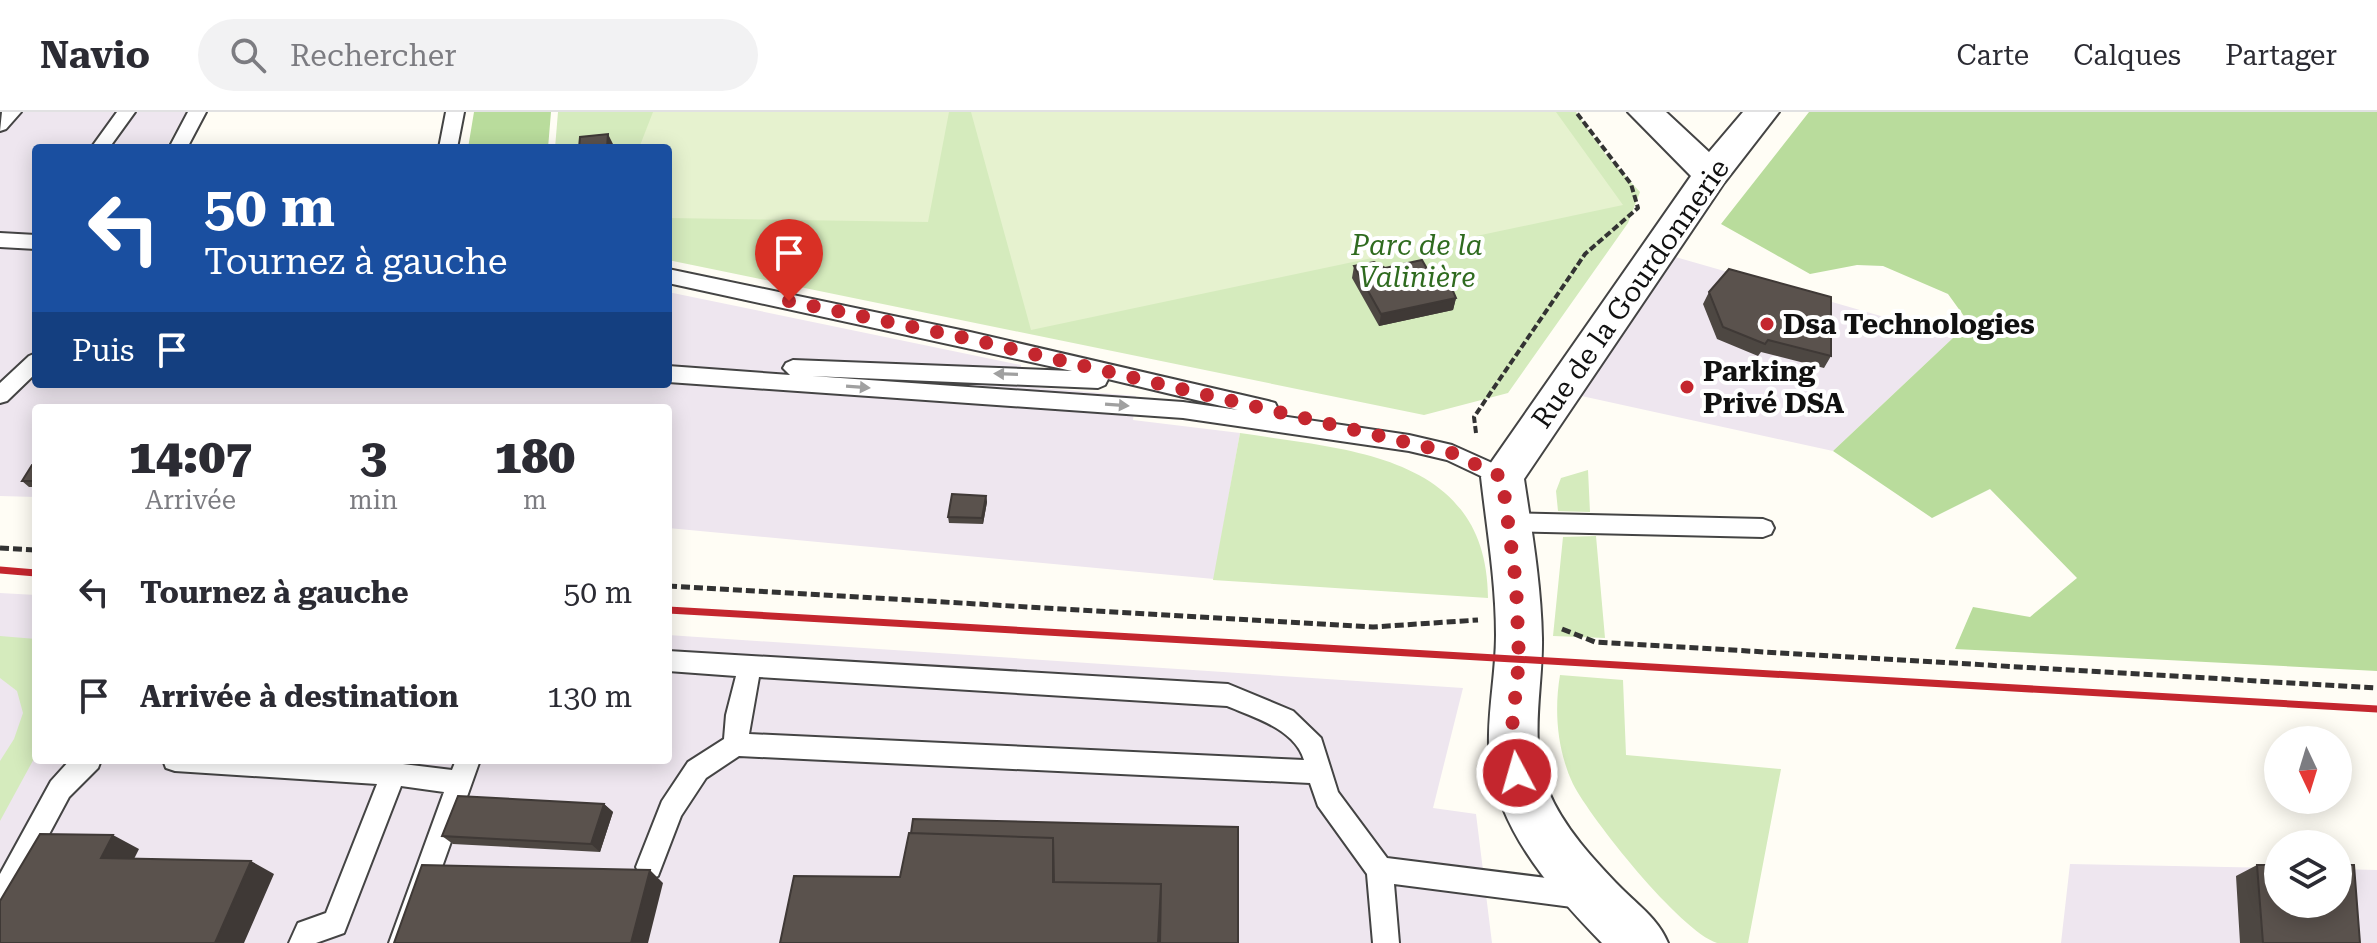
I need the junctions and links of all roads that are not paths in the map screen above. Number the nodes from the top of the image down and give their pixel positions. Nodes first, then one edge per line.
1 (12, 112) edge
2 (126, 112) edge
3 (197, 112) edge
4 (455, 112) edge
5 (1645, 112) edge
6 (1762, 112) edge
7 (0, 125) edge
8 (103, 144) edge
9 (180, 144) edge
10 (449, 144) edge
11 (1711, 174) junction
12 (0, 240) edge
13 (32, 242) edge
14 (672, 277) edge
15 (32, 365) edge
16 (672, 365) edge
17 (672, 374) edge
18 (1168, 385) junction
19 (0, 395) edge
20 (1409, 443) junction
21 (1505, 500) junction
22 (1763, 528) dead end
23 (672, 661) edge
24 (750, 667) junction
25 (736, 745) junction
26 (82, 764) edge
27 (242, 764) edge
28 (464, 772) edge
29 (1320, 772) junction
30 (394, 773) junction
31 (649, 867) edge
32 (1380, 870) junction
33 (1596, 897) junction
34 (0, 900) edge
35 (302, 943) edge
36 (402, 943) edge
37 (1386, 943) edge
38 (1641, 943) edge

1 - 7 lane
2 - 8 lane
3 - 9 lane
4 - 10 lane
5 - 11 street
6 - 11 street, Rue de la Gourdonnerie
11 - 21 street, Rue de la Gourdonnerie
12 - 13 lane
14 - 18 lane
15 - 19 lane
18 -> 16 lane
17 -> 20 lane
18 - 20 lane
20 - 21 lane
21 - 22 lane
21 - 33 street
23 - 24 lane
24 - 25 lane
24 - 29 lane
25 - 29 lane
25 - 31 lane
26 - 34 lane
27 - 30 lane
28 - 30 lane
28 - 36 lane
29 - 32 lane
30 - 35 lane
32 - 33 lane
32 - 37 lane
33 - 38 street

